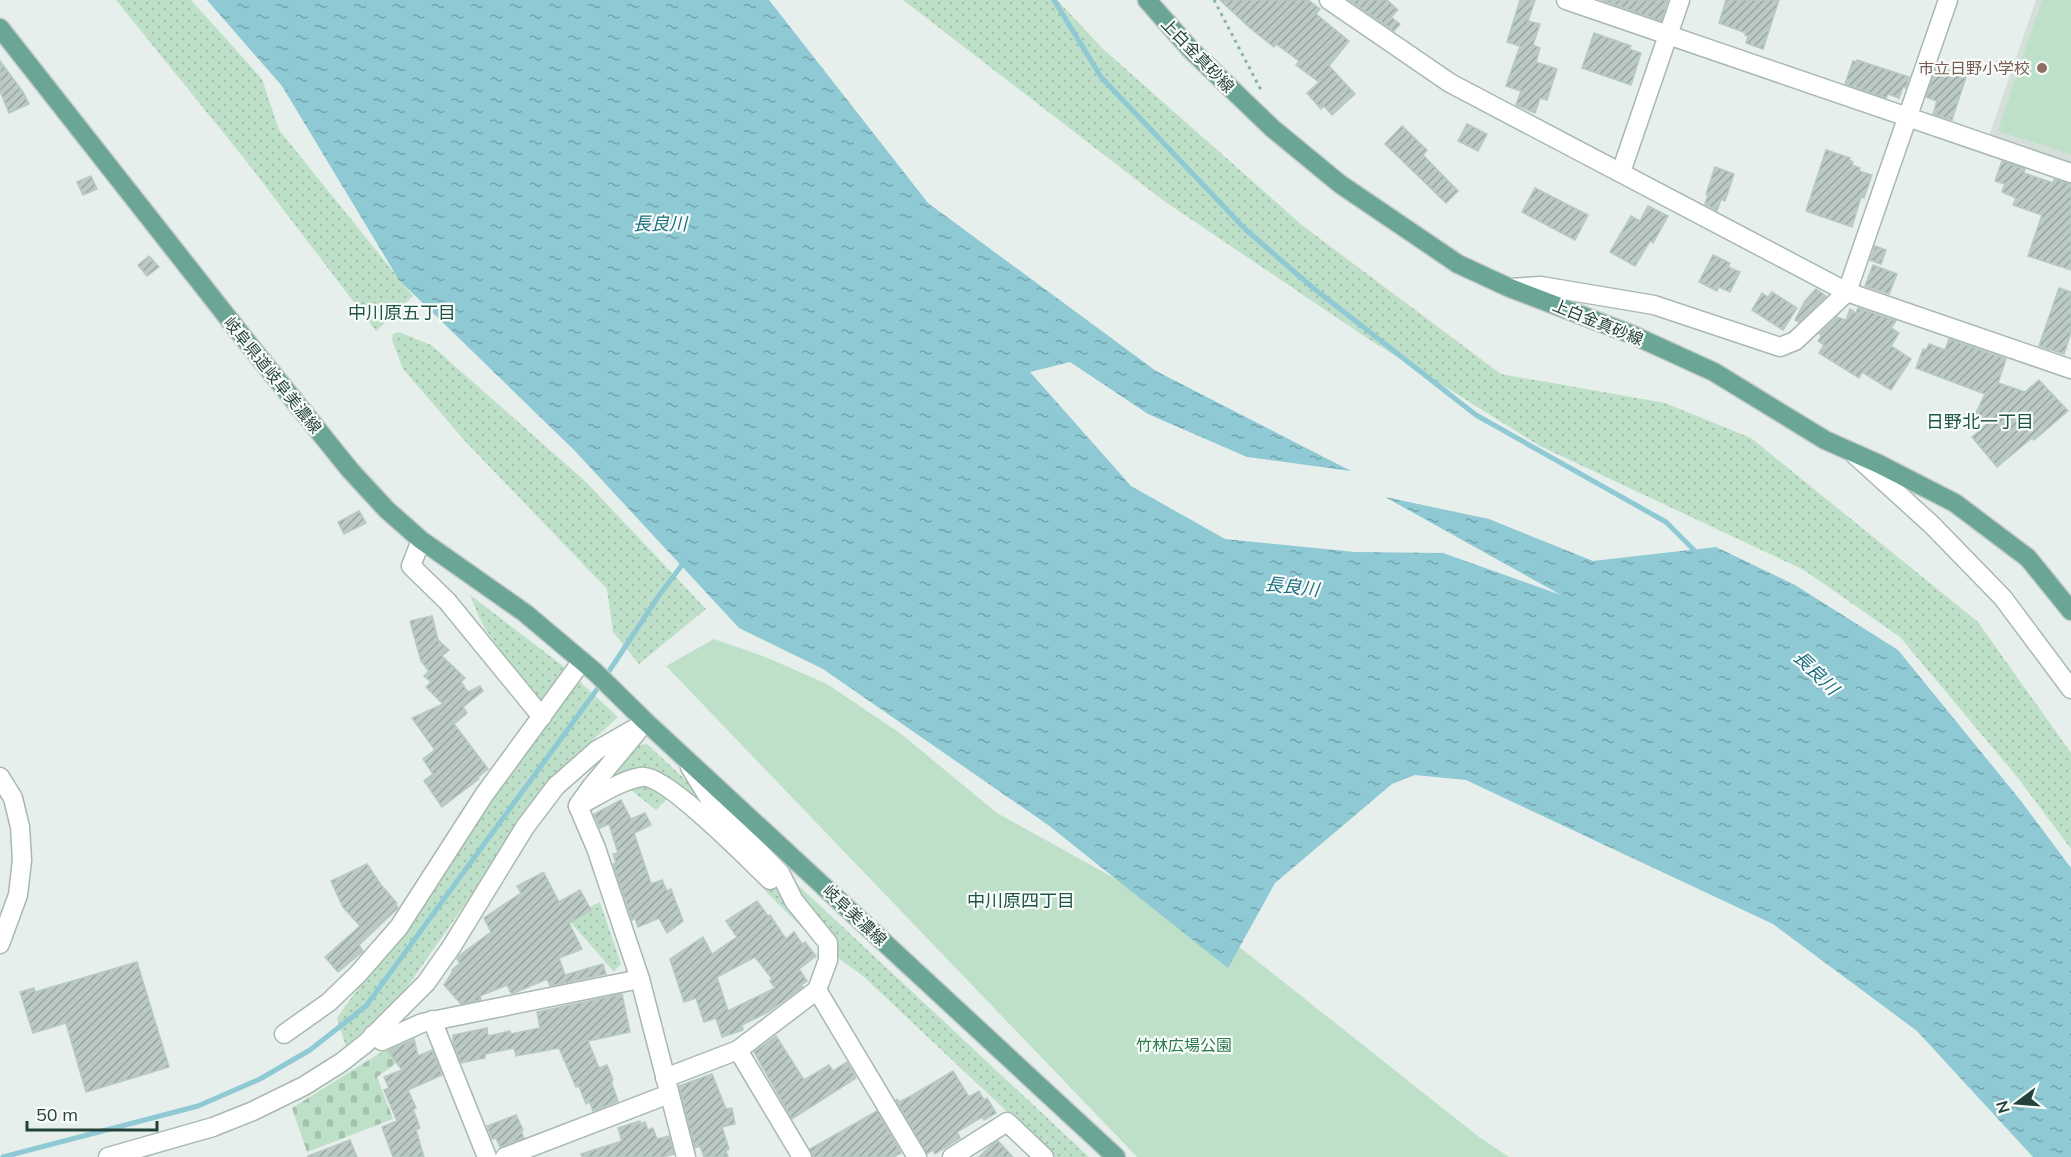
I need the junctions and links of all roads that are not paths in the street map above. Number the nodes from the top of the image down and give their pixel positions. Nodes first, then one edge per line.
1 (1147, 0) edge
2 (1329, 0) edge
3 (1566, 0) edge
4 (1680, 0) edge
5 (1948, 0) edge
6 (0, 28) edge
7 (1667, 35) junction
8 (1908, 117) junction
9 (1621, 172) junction
10 (2071, 173) edge
11 (1510, 288) junction
12 (1847, 292) junction
13 (2071, 369) edge
14 (1852, 452) junction
15 (421, 540) junction
16 (2071, 611) edge
17 (589, 667) junction
18 (2071, 689) edge
19 (542, 717) junction
20 (646, 722) junction
21 (685, 758) junction
22 (0, 777) edge
23 (578, 806) junction
24 (794, 902) junction
25 (0, 944) edge
26 (640, 979) junction
27 (817, 990) junction
28 (432, 1020) junction
29 (284, 1034) dead end
30 (373, 1035) junction
31 (738, 1050) junction
32 (667, 1086) junction
33 (108, 1157) edge
34 (488, 1157) edge
35 (505, 1157) edge
36 (686, 1157) edge
37 (802, 1157) edge
38 (918, 1157) edge
39 (952, 1157) edge
40 (1044, 1157) edge
41 (1116, 1157) edge

1 - 11 main road, 上白金真砂線
2 - 9 street
3 - 7 street
4 - 7 street
5 - 8 street
6 - 15 main road, 岐阜県道岐阜美濃線
7 - 8 street
7 - 9 street
8 - 10 street
8 - 12 street
9 - 12 street
11 - 12 street
11 - 14 main road, 上白金真砂線
12 - 13 street
14 - 16 main road, 上白金真砂線
14 - 18 street
15 - 17 main road, 岐阜県道岐阜美濃線
15 - 19 street
17 - 19 street
17 - 20 main road, 岐阜美濃線
19 - 29 street
20 - 21 main road, 岐阜美濃線
20 - 23 street
20 - 30 street
21 - 24 street
21 - 41 main road, 岐阜美濃線
22 - 25 street
23 - 24 street
23 - 26 street
24 - 27 street
26 - 28 street
26 - 32 street
27 - 31 street
27 - 38 street
28 - 30 street
28 - 34 street
30 - 33 street
31 - 32 street
31 - 37 street
32 - 35 street
32 - 36 street
39 - 40 street

